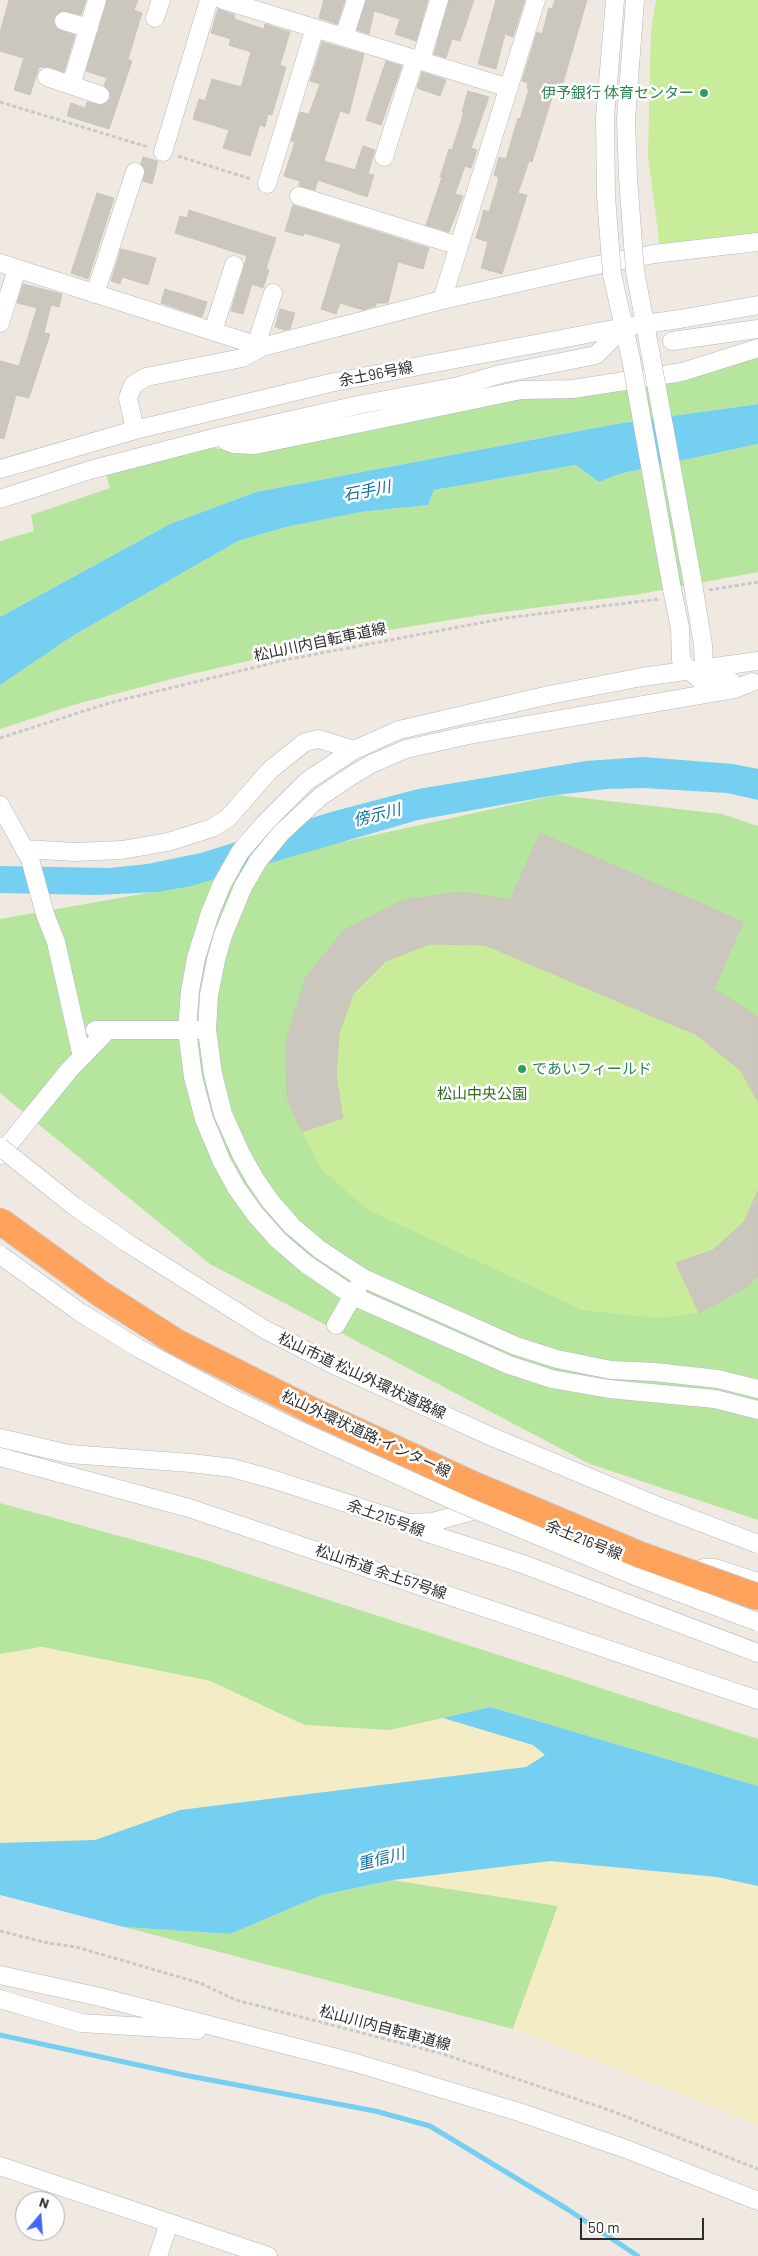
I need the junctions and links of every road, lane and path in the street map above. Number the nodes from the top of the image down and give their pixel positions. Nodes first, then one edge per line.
1 (97, 0) edge
2 (161, 0) edge
3 (209, 0) edge
4 (223, 0) edge
5 (356, 0) edge
6 (439, 0) edge
7 (536, 0) edge
8 (615, 0) edge
9 (635, 0) edge
10 (241, 2) edge
11 (155, 18) dead end
12 (64, 21) dead end
13 (88, 28) junction
14 (315, 28) junction
15 (344, 37) junction
16 (418, 60) junction
17 (46, 77) dead end
18 (70, 85) junction
19 (509, 88) junction
20 (100, 95) dead end
21 (163, 152) dead end
22 (384, 157) dead end
23 (135, 172) dead end
24 (267, 184) dead end
25 (299, 196) dead end
26 (758, 242) edge
27 (459, 246) junction
28 (0, 263) edge
29 (234, 265) dead end
30 (17, 269) junction
31 (273, 293) dead end
32 (95, 294) junction
33 (442, 300) junction
34 (758, 305) edge
35 (0, 323) edge
36 (645, 324) junction
37 (624, 327) junction
38 (758, 329) edge
39 (216, 332) junction
40 (672, 341) dead end
41 (259, 346) junction
42 (758, 348) edge
43 (218, 364) junction
44 (135, 430) junction
45 (221, 436) junction
46 (0, 469) edge
47 (0, 499) edge
48 (758, 582) edge
49 (718, 589) dead end
50 (651, 600) dead end
51 (680, 628) junction
52 (704, 645) junction
53 (758, 660) edge
54 (738, 663) junction
55 (697, 672) junction
56 (642, 677) junction
57 (755, 682) edge
58 (681, 697) junction
59 (0, 738) edge
60 (354, 750) junction
61 (0, 805) edge
62 (27, 854) junction
63 (76, 1030) junction
64 (187, 1030) junction
65 (208, 1030) junction
66 (107, 1031) junction
67 (82, 1057) junction
68 (0, 1147) edge
69 (0, 1155) edge
70 (0, 1221) edge
71 (0, 1255) edge
72 (363, 1278) junction
73 (353, 1296) junction
74 (336, 1325) dead end
75 (758, 1389) edge
76 (758, 1410) edge
77 (0, 1438) edge
78 (0, 1457) edge
79 (408, 1523) junction
80 (758, 1544) edge
81 (758, 1582) edge
82 (758, 1597) edge
83 (758, 1622) edge
84 (758, 1653) edge
85 (758, 1700) edge
86 (0, 1931) edge
87 (0, 1975) edge
88 (0, 1999) edge
89 (209, 2026) junction
90 (0, 2166) edge
91 (758, 2169) edge
92 (758, 2201) edge
93 (169, 2223) junction
94 (158, 2256) edge
95 (268, 2256) edge

1 - 13 street
2 - 11 street
3 - 21 street
4 - 10 street
5 - 15 street
6 - 16 street
7 - 19 street
8 - 37 street, bridge
9 - 36 street, bridge
10 - 14 street
12 - 13 street
13 - 18 street
14 - 15 street
14 - 24 street
15 - 16 street
16 - 19 street
16 - 22 street
17 - 18 street
18 - 20 street
19 - 27 street
23 - 32 street
25 - 27 street
26 - 33 street
27 - 33 street
28 - 30 street
29 - 39 street
30 - 32 street
30 - 35 street
31 - 41 street
32 - 39 street
33 - 41 street
34 - 36 street, 余土96号線
36 - 37 street, 余土96号線
36 - 52 street, bridge
37 - 44 street, 余土96号線
37 - 45 street
37 - 51 street, bridge
38 - 40 street
39 - 41 street
39 - 43 street
41 - 43 street
42 - 45 street
43 - 44 street
44 - 46 street, 余土96号線
45 - 47 street
48 - 49 path
50 - 59 path, 松山川内自転車道線
51 - 55 street
51 - 56 street
52 - 54 street
52 - 55 street
53 - 54 street
54 - 55 street
55 - 56 street
55 - 57 street
55 - 58 street
56 - 60 street
57 - 58 street
58 - 65 street
60 - 62 street
60 - 64 street
61 - 62 street
62 - 63 street
63 - 66 street
63 - 67 street
64 - 65 street
64 - 66 street
64 - 73 street
65 - 72 street
66 - 67 street
67 - 69 street
68 - 80 street, 松山市道 松山外環状道路線, bridge
70 - 82 highway, 松山外環状道路;インター線, bridge
71 - 83 street, bridge
72 - 73 street
72 - 75 street
73 - 74 street
73 - 76 street
77 - 79 street, 余土215号線
78 - 85 street, 松山市道 余土57号線
79 - 81 street, 余土216号線
79 - 84 street, 余土215号線
86 - 91 path, 松山川内自転車道線
87 - 89 street
88 - 89 street
89 - 92 street
90 - 93 street
93 - 94 street
93 - 95 street

